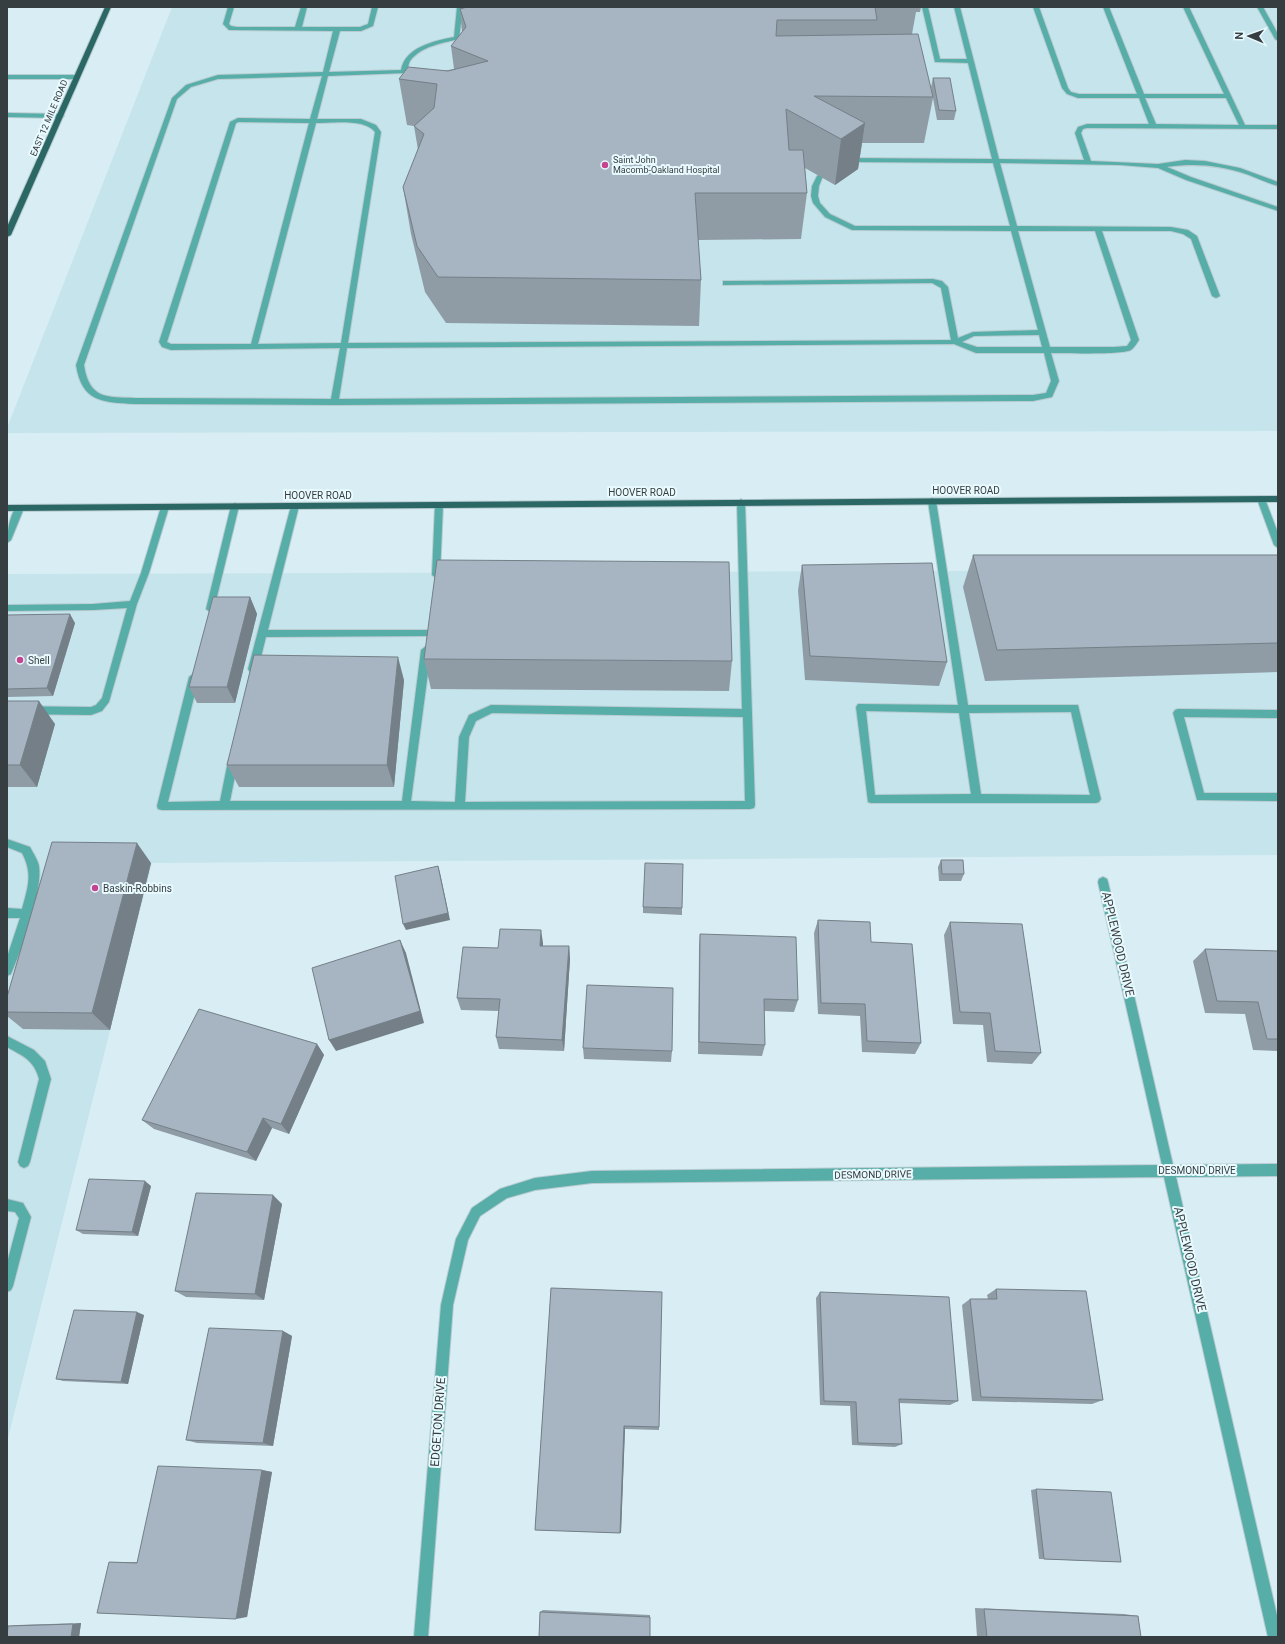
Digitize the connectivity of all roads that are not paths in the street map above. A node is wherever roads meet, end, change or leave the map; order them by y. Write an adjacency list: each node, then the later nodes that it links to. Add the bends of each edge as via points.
1 (108, 7): 18 (main road, EAST 12 MILE ROAD)
2 (231, 7): 12 (street, via 226,24 229,28)
3 (304, 7): 12 (street)
4 (375, 7): 13 (street, via 371,24 367,27)
5 (460, 7): 16 (street, via 460,38 436,43 419,51 406,62 404,75)
6 (925, 7): 15 (street, via 937,60)
7 (957, 7): 15 (street)
8 (1036, 7): 19 (street, via 1069,93 1078,96)
9 (1106, 7): 19 (street)
10 (1186, 7): 20 (street)
11 (1260, 7): 14 (street)
12 (298, 29): 13 (street)
13 (337, 29): 16 (street)
14 (1278, 39)
15 (971, 61): 28 (street)
16 (326, 74): 23 (street); 44 (street, via 218,77 182,88 174,99 80,365 81,378 88,391 104,398 135,401)
17 (7, 76): 18 (street)
18 (76, 77): 22 (main road, EAST 12 MILE ROAD)
19 (1141, 96): 20 (street); 24 (street)
20 (1229, 96): 25 (street)
21 (7, 115): 22 (street)
22 (61, 116): 36 (main road, EAST 12 MILE ROAD)
23 (313, 120): 41 (street); 41 (street, via 245,118 233,122 163,342 165,346 171,347); 42 (street, via 360,121 374,126 378,132)
24 (1153, 126): 25 (street); 29 (street, via 1080,128 1078,133)
25 (1243, 127): 26 (street)
26 (1278, 127)
27 (843, 161): 28 (street, via 876,158)
28 (996, 161): 29 (street); 34 (street)
29 (1088, 162): 30 (street)
30 (1159, 166): 32 (street, via 1180,162 1213,164); 33 (street, via 1187,179)
31 (820, 176): 34 (street, via 814,193 818,206 837,222 854,228)
32 (1278, 184)
33 (1278, 209)
34 (1014, 229): 35 (street); 39 (street)
35 (1098, 229): 38 (street, via 1171,229 1185,232 1194,238); 43 (street, via 1135,340 1129,348 1114,350)
36 (7, 235)
37 (726, 283): 40 (street, via 933,281 944,287)
38 (1216, 296)
39 (1042, 332): 40 (street, via 973,334); 43 (street)
40 (955, 342): 42 (street); 43 (street, via 976,350)
41 (254, 346): 42 (street)
42 (344, 346): 44 (street)
43 (1048, 350): 44 (street, via 1055,381 1049,394 1033,398)
44 (335, 402)
45 (1261, 499): 46 (main road, HOOVER ROAD); 47 (main road, HOOVER ROAD); 56 (street)
46 (1278, 499)
47 (932, 501): 48 (main road, HOOVER ROAD); 64 (street)
48 (741, 502): 49 (main road, HOOVER ROAD); 66 (street)
49 (439, 505): 51 (main road, HOOVER ROAD); 57 (street)
50 (235, 506): 51 (main road, HOOVER ROAD); 52 (main road, HOOVER ROAD); 60 (street)
51 (295, 506): 61 (street)
52 (165, 507): 54 (main road, HOOVER ROAD); 58 (street)
53 (7, 508): 54 (main road, HOOVER ROAD)
54 (20, 508): 55 (street)
55 (7, 540)
56 (1278, 545)
57 (435, 583)
58 (133, 604): 59 (street); 65 (street, via 106,699 98,708 91,711)
59 (7, 608)
60 (208, 620)
61 (262, 633): 63 (street); 72 (street, via 429,630)
62 (196, 666): 71 (street, via 162,806)
63 (251, 675)
64 (962, 709): 70 (street); 70 (street, via 861,707 871,799); 70 (street, via 1075,708 1096,799)
65 (7, 710)
66 (747, 712): 73 (street, via 491,709 472,718 464,737); 73 (street, via 750,805)
67 (1278, 714): 69 (street, via 1178,713 1200,797)
68 (235, 751): 71 (street)
69 (1278, 797)
70 (977, 798)
71 (224, 805): 72 (street)
72 (406, 805): 73 (street)
73 (460, 806)
74 (7, 843): 77 (street, via 26,850 34,866 33,888)
75 (1104, 882): 81 (street, APPLEWOOD DRIVE)
76 (7, 913): 77 (street)
77 (26, 914): 78 (street)
78 (7, 971)
79 (7, 1041): 80 (street, via 30,1054 41,1065 45,1079)
80 (24, 1162)
81 (1170, 1170): 82 (street, DESMOND DRIVE); 84 (street, DESMOND DRIVE, via 592,1177 535,1184 504,1193); 87 (street, APPLEWOOD DRIVE)
82 (1278, 1170)
83 (7, 1205): 85 (street, via 19,1207 24,1217)
84 (476, 1212): 86 (street, EDGETON DRIVE, via 462,1239 447,1305)
85 (7, 1286)
86 (421, 1637)
87 (1275, 1637)

